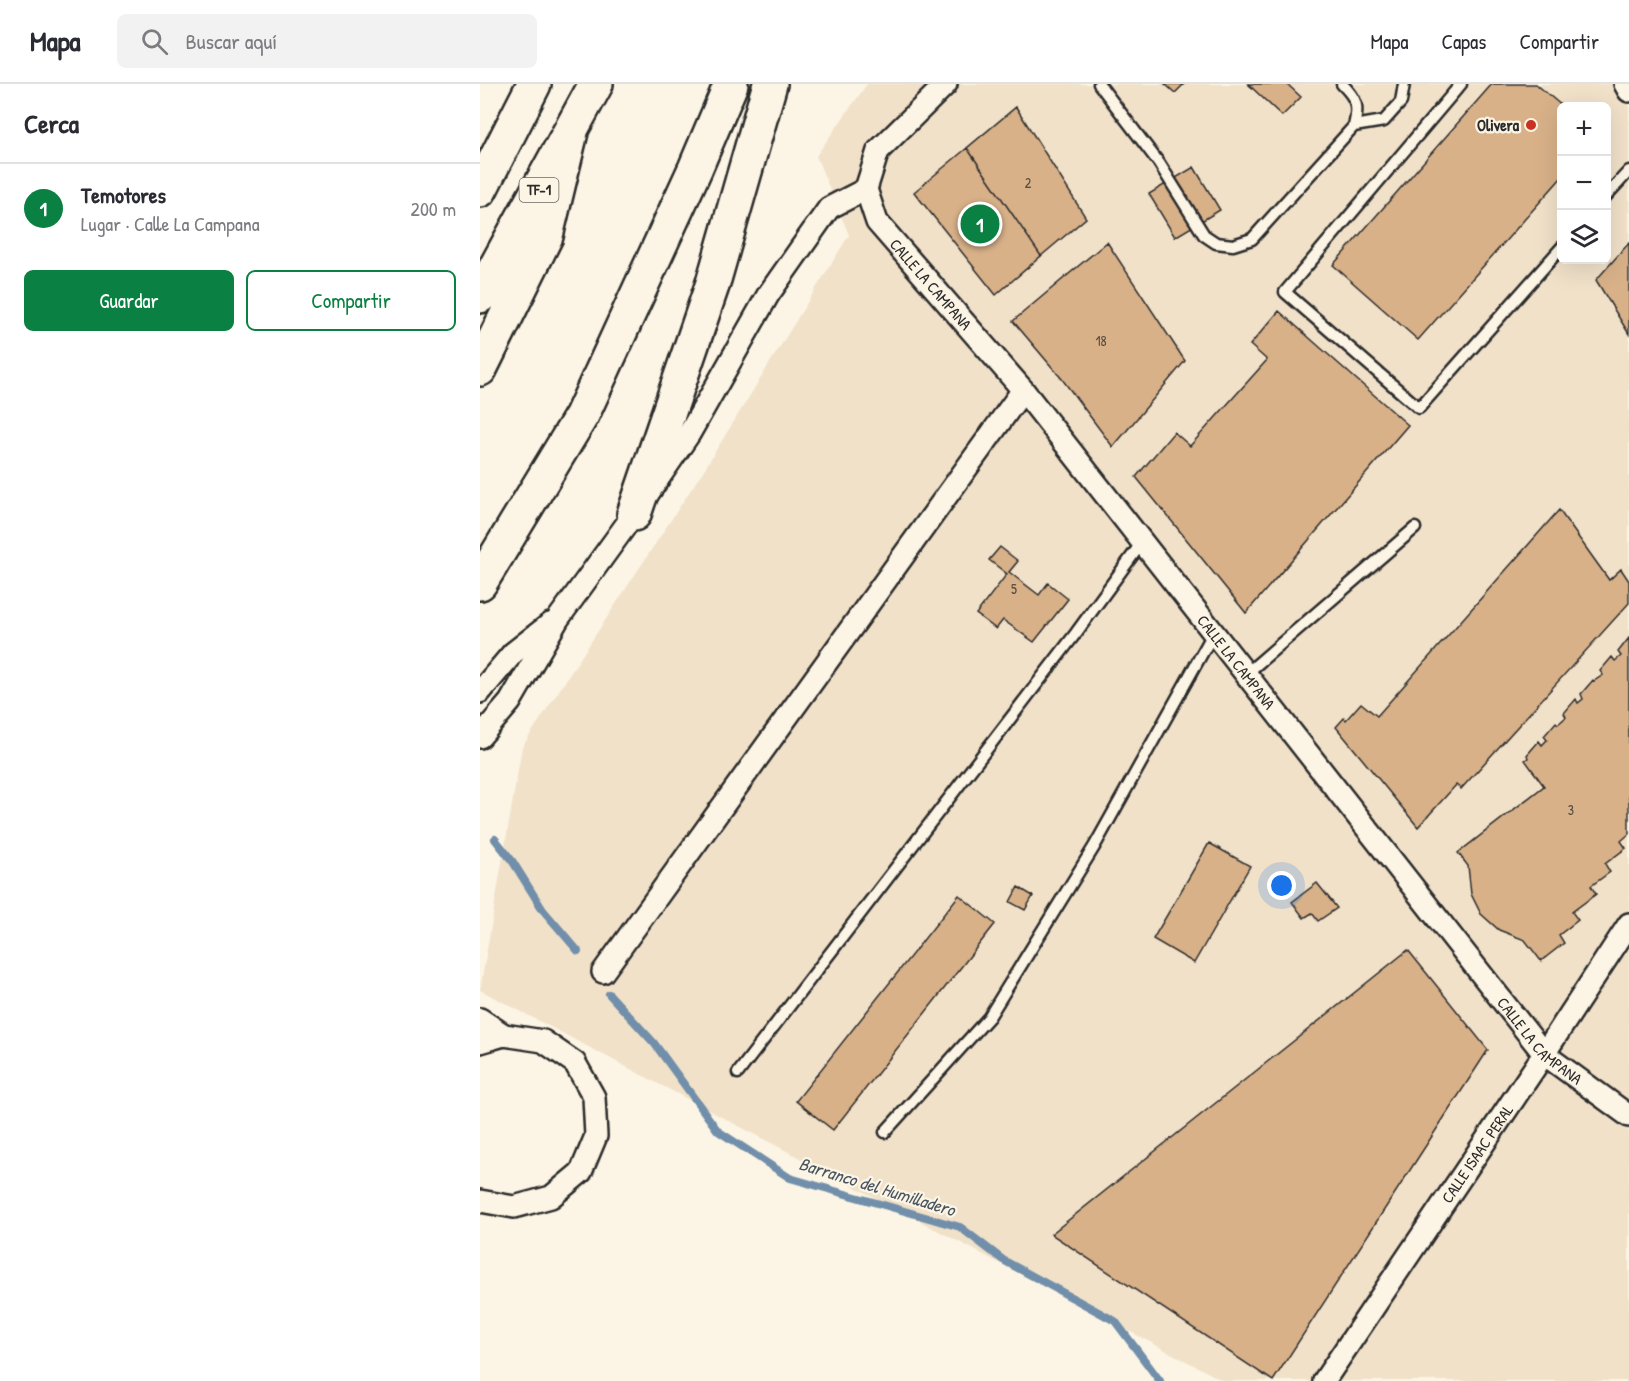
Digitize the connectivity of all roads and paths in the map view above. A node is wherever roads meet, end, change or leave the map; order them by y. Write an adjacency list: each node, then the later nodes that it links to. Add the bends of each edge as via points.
1 (534, 84): 16 (highway)
2 (596, 84): 13 (highway, TF-1)
3 (731, 84): 25 (highway, via 582,414)
4 (770, 84): 22 (highway, via 713,283)
5 (946, 84): 15 (street, via 878,152)
6 (1099, 84): 12 (lane, via 1159,163 1204,235 1216,243 1233,245 1252,239)
7 (1342, 84): 12 (lane, via 1354,96 1358,112)
8 (1404, 84): 12 (lane, via 1401,102 1384,121)
9 (1461, 84): 18 (lane, via 1286,292 1419,408)
10 (1625, 84): 11 (street)
11 (1629, 91)
12 (1354, 126)
13 (571, 132): 19 (highway, TF-1); 20 (highway, via 546,236)
14 (1629, 171): 17 (lane)
15 (866, 189): 21 (street, CALLE LA CAMPANA, via 877,222); 22 (street, via 830,208 768,296 689,434)
16 (480, 190)
17 (1611, 191)
18 (1557, 253)
19 (480, 296)
20 (480, 369)
21 (1023, 390): 24 (street, CALLE LA CAMPANA); 32 (street)
22 (634, 514): 26 (street)
23 (1415, 528): 28 (lane)
24 (1143, 541): 27 (street, CALLE LA CAMPANA); 37 (lane)
25 (480, 583)
26 (558, 619): 29 (street, via 513,653); 30 (street, via 510,702)
27 (1214, 632): 28 (street, CALLE LA CAMPANA); 39 (lane, via 1094,847 989,1017)
28 (1247, 673): 36 (street, CALLE LA CAMPANA)
29 (480, 692)
30 (480, 737)
31 (1629, 924): 36 (street, CALLE ISAAC PERAL)
32 (603, 972)
33 (480, 1019): 34 (street)
34 (504, 1035): 35 (street); 40 (street, via 543,1041 575,1063 594,1097 596,1136 581,1172 551,1197 513,1207)
35 (480, 1042)
36 (1544, 1054): 38 (street, CALLE LA CAMPANA); 41 (street, CALLE ISAAC PERAL)
37 (738, 1073)
38 (1629, 1116)
39 (885, 1132)
40 (480, 1201)
41 (1324, 1381)

